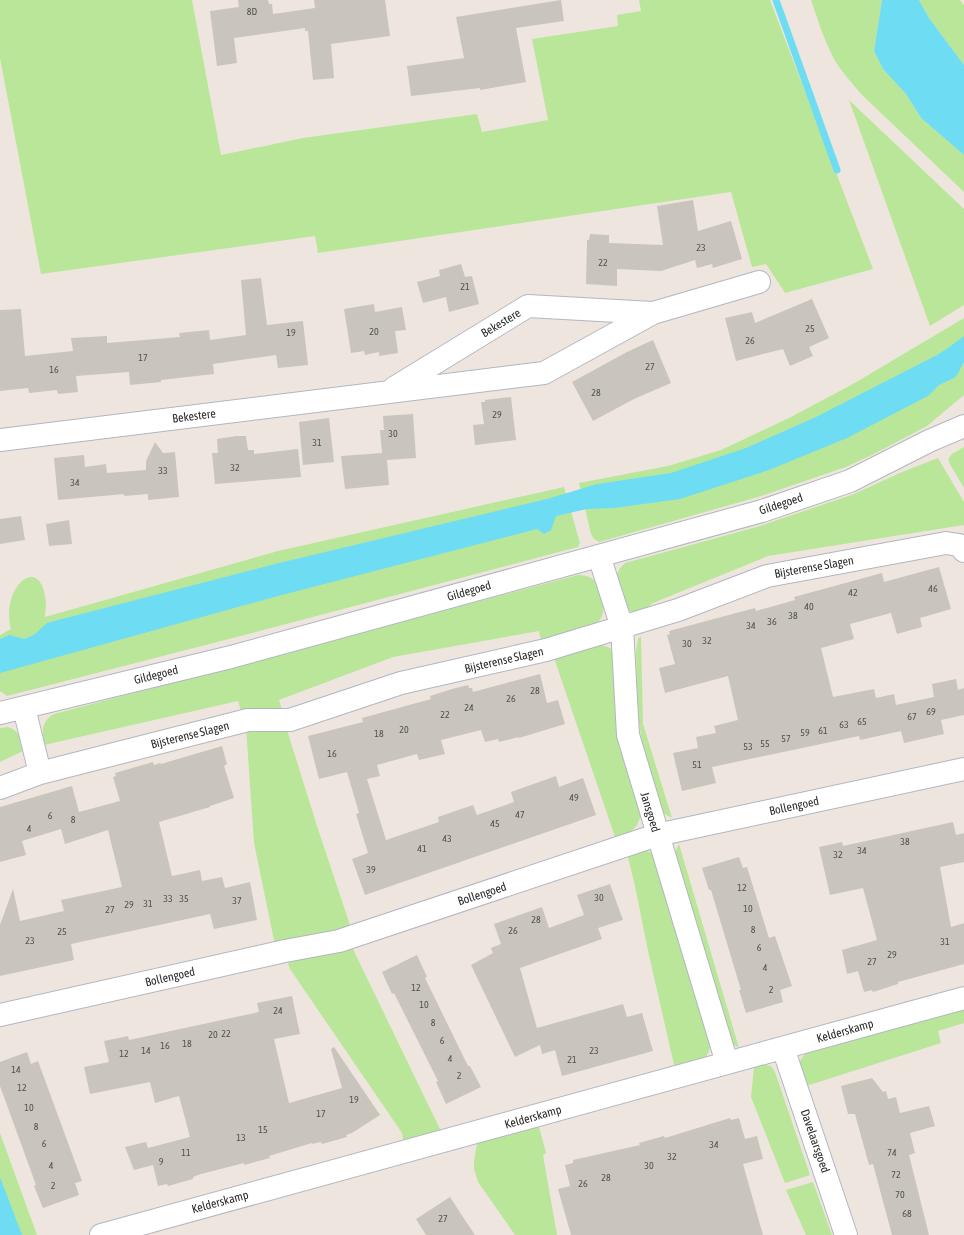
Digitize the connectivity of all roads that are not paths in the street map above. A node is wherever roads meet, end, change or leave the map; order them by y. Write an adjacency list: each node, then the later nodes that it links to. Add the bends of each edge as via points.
1 (758, 282): 2 (street, Bekestere)
2 (653, 313): 3 (street, Bekestere, via 544,373); 3 (street, Bekestere, via 528,306)
3 (388, 392): 6 (street, Bekestere)
4 (964, 408): 7 (street, Gildegoed)
5 (964, 426): 7 (street, Gildegoed)
6 (0, 440)
7 (929, 441): 9 (street, Gildegoed, via 850,481 762,511)
8 (964, 551): 10 (street, Bijsterense Slagen, via 959,545 946,543 767,576 678,610)
9 (599, 556): 10 (street, Jansgoed); 11 (street, Gildegoed, via 231,657)
10 (622, 627): 14 (street, Bijsterense Slagen, via 546,650 401,683 290,720 248,720); 16 (street, Jansgoed, via 628,735)
11 (24, 708): 12 (street, Gildegoed); 14 (street)
12 (0, 713)
13 (964, 769): 16 (street, Bollengoed)
14 (40, 773): 15 (street, Bijsterense Slagen)
15 (0, 788)
16 (657, 835): 18 (street, Bollengoed, via 339,941); 20 (street, Jansgoed)
17 (964, 998): 19 (street, Kelderskamp)
18 (0, 1015)
19 (783, 1048): 20 (street, Kelderskamp); 22 (street, Davelaarsgoed)
20 (727, 1063): 21 (street, Kelderskamp)
21 (101, 1235)
22 (846, 1235)

